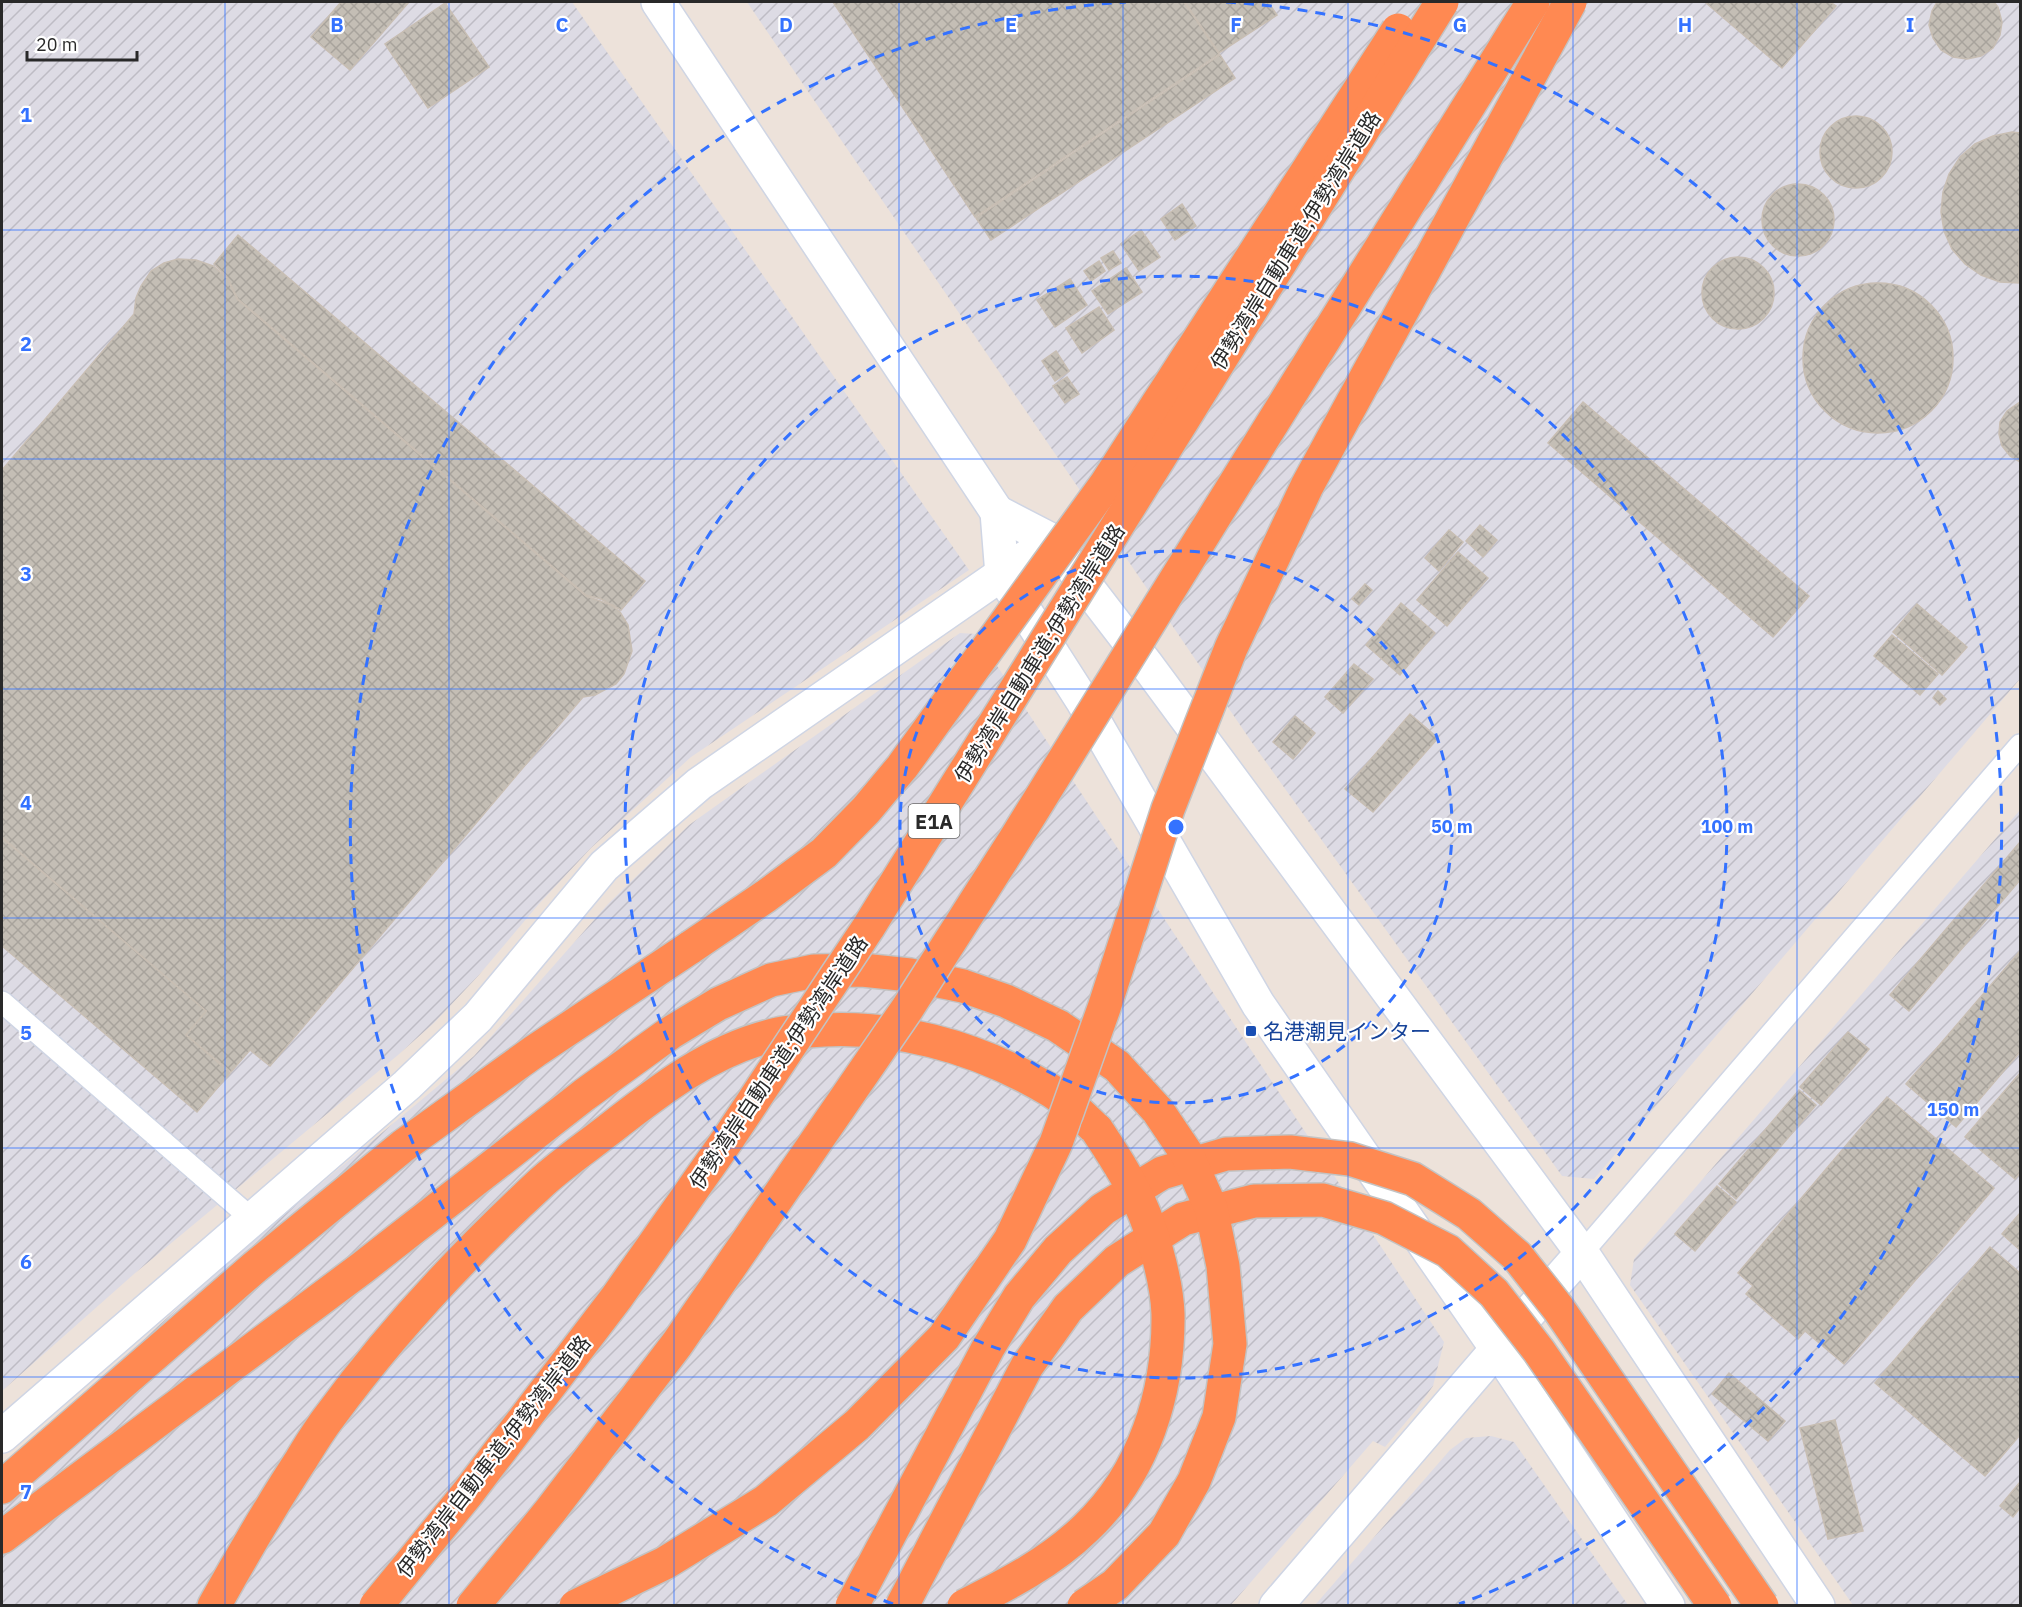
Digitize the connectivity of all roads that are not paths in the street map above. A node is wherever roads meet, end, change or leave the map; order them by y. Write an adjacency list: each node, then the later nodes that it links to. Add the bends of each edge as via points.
1 (658, 2): 6 (street)
2 (1416, 2): 15 (highway, bridge, via 1106,484 955,696 866,810 824,853 766,896 535,1051 403,1146 255,1267)
3 (1442, 2): 18 (highway, 伊勢湾岸自動車道;伊勢湾岸道路 / E1A, bridge, via 855,948 730,1136 617,1297 467,1494)
4 (1533, 2): 19 (highway, bridge, via 907,1009 677,1344)
5 (1570, 2): 20 (highway, bridge, via 1307,486 1231,648 1168,809 1056,1143 1010,1240 944,1336 857,1425 766,1501 665,1563)
6 (997, 512): 7 (street); 8 (street)
7 (1052, 540): 8 (street); 12 (street)
8 (1002, 575): 11 (street, via 690,791 604,866 478,1017); 13 (street, via 1082,700 1258,1004)
9 (2020, 745): 12 (lane)
10 (2, 1002): 11 (lane)
11 (252, 1219): 14 (street)
12 (1582, 1253): 13 (street); 29 (street)
13 (1497, 1349): 25 (street); 26 (street)
14 (2, 1436)
15 (2, 1487)
16 (2, 1537): 24 (highway, bridge, via 670,1033 718,1004 771,980 814,971 862,970 963,986 1006,1000 1058,1026 1117,1066 1158,1111 1187,1154 1211,1208 1223,1266 1230,1344 1219,1418 1194,1481 1164,1534 1115,1585)
17 (214, 1605): 23 (highway, bridge, via 269,1508 328,1417 402,1324 544,1181 697,1066 779,1033 836,1029 916,1036 962,1049 1051,1090 1097,1130 1124,1171 1149,1224 1162,1271 1167,1323 1158,1402 1143,1449 1120,1490 1087,1528 1045,1562)
18 (376, 1605)
19 (473, 1605)
20 (576, 1605)
21 (852, 1605): 28 (highway, bridge, via 988,1348 1019,1297 1058,1250 1103,1209 1162,1173 1226,1154 1290,1152 1350,1159 1413,1179 1469,1214 1517,1256 1558,1308)
22 (902, 1605): 27 (highway, bridge, via 1027,1366 1068,1308 1117,1261 1183,1220 1254,1201 1323,1200 1384,1218 1448,1251 1494,1293 1539,1351)
23 (964, 1605)
24 (1084, 1605)
25 (1276, 1605)
26 (1668, 1605)
27 (1715, 1605)
28 (1762, 1605)
29 (1818, 1605)

